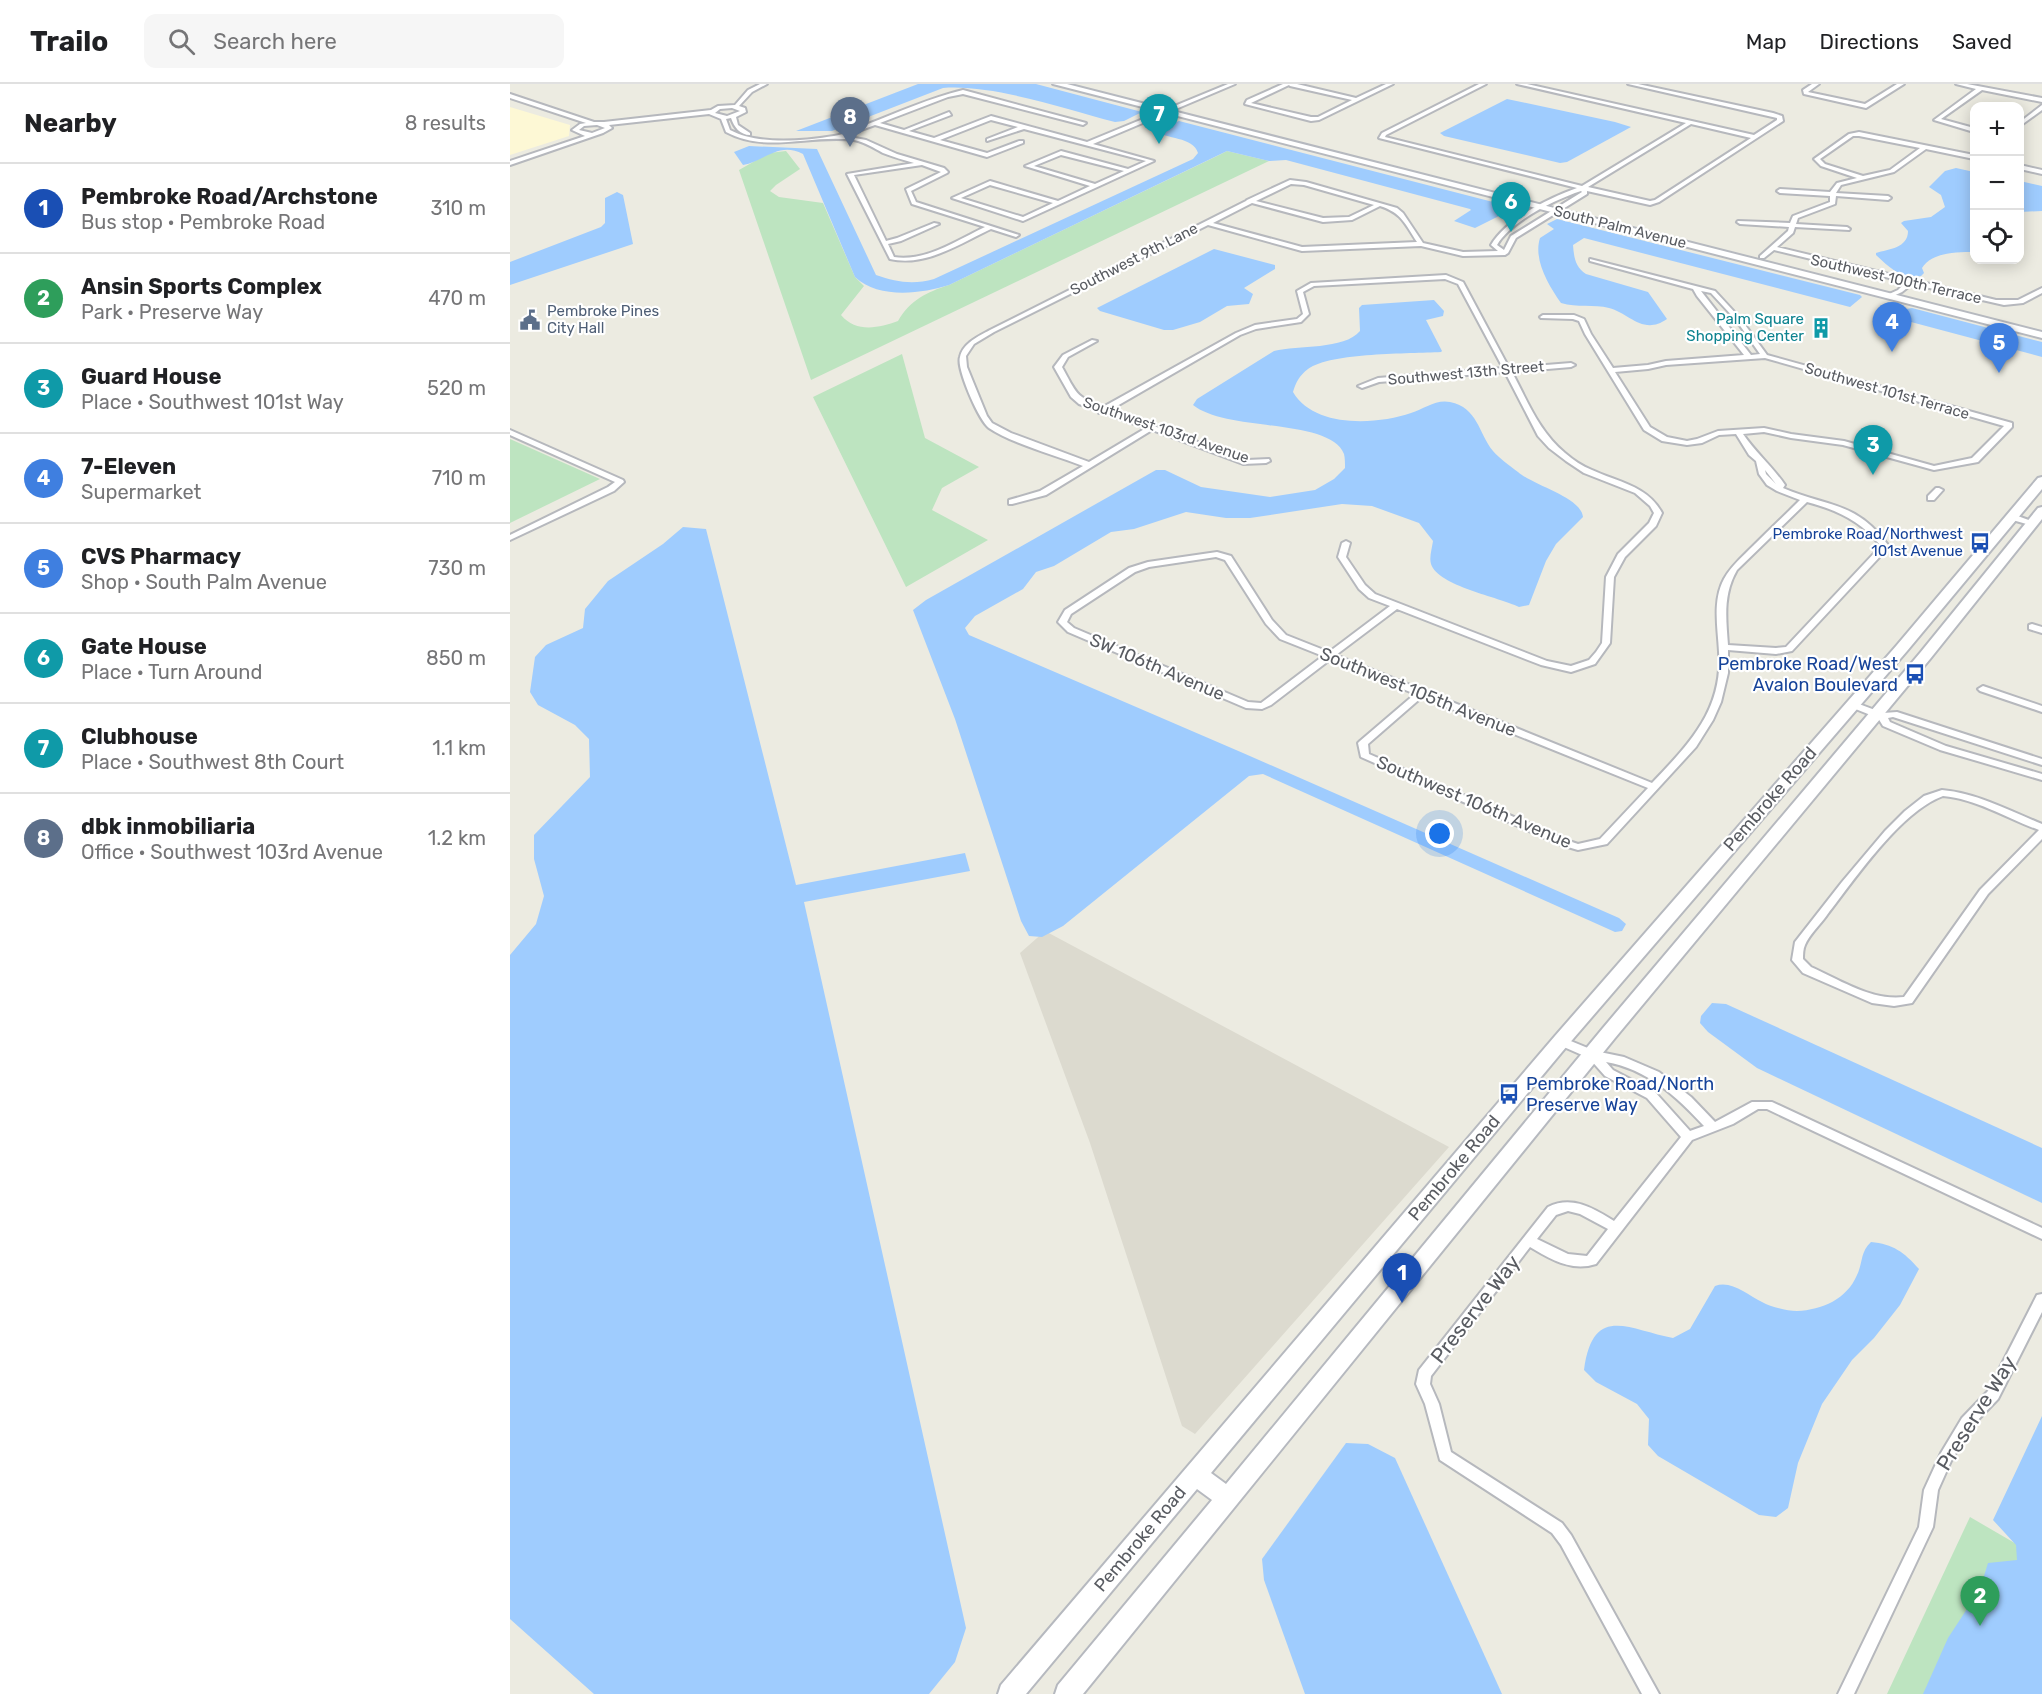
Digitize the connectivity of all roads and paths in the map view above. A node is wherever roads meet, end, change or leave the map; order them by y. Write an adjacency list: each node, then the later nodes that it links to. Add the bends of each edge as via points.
1 (753, 84): 15 (street)
2 (764, 84): 22 (street, via 750,91)
3 (1057, 84): 24 (main road, South Palm Avenue)
4 (1083, 84): 24 (main road, South Palm Avenue)
5 (1232, 84): 24 (street)
6 (1289, 84): 18 (street); 18 (street, via 1248,104 1311,119)
7 (1390, 84): 18 (street)
8 (1483, 84): 66 (street, via 1382,138)
9 (1520, 84): 32 (street)
10 (1631, 84): 46 (street, via 1780,117 1780,121)
11 (1816, 84): 12 (street, via 1806,93 1866,106)
12 (1901, 84)
13 (1959, 84): 14 (street)
14 (1981, 88): 19 (street); 38 (street, via 1937,120)
15 (739, 92)
16 (510, 96): 30 (street)
17 (733, 99): 21 (street)
18 (1358, 100)
19 (2042, 100)
20 (510, 103): 33 (street)
21 (727, 106): 22 (street); 25 (street)
22 (736, 107): 27 (street, via 744,110)
23 (2042, 107): 29 (street)
24 (1172, 110): 37 (street); 39 (street); 73 (main road, South Palm Avenue)
25 (712, 114): 28 (street); 34 (street)
26 (949, 114): 40 (street)
27 (733, 116): 28 (street); 49 (street, via 736,126 749,135)
28 (723, 117): 49 (street, via 728,130 746,139)
29 (2024, 120)
30 (592, 123): 33 (street); 34 (street)
31 (874, 123): 36 (street, via 957,93 969,93 1083,123); 40 (street); 47 (street)
32 (1691, 123): 46 (street); 66 (street)
33 (582, 125): 42 (street, via 576,129)
34 (607, 125): 43 (street, via 604,132)
35 (1023, 127): 44 (street); 45 (street); 50 (street, via 991,118)
36 (1072, 128)
37 (1123, 129): 39 (street); 48 (street)
38 (1970, 129)
39 (1130, 131): 52 (street)
40 (904, 132): 50 (street)
41 (1061, 132): 44 (street)
42 (578, 133): 43 (street); 58 (street)
43 (595, 134): 58 (street)
44 (1054, 135): 53 (street)
45 (1001, 136): 50 (street, via 1021,142 987,155); 51 (street)
46 (1755, 137): 66 (street, via 1657,201 1650,203)
47 (837, 138): 49 (street); 57 (street, via 870,142)
48 (1102, 138): 52 (street); 53 (street)
49 (814, 139)
50 (935, 140)
51 (989, 140)
52 (1109, 140): 54 (street)
53 (1088, 144): 54 (street)
54 (1095, 146): 62 (street, via 1151,161)
55 (1925, 147): 56 (street); 64 (street, via 1892,171); 64 (street, via 1866,134 1851,135 1817,161)
56 (1970, 156)
57 (910, 160): 59 (street); 60 (street)
58 (510, 161)
59 (923, 164): 60 (street); 78 (street, via 945,172 908,190 914,203)
60 (900, 168): 83 (street, via 850,174)
61 (2024, 168): 63 (street)
62 (1129, 171): 65 (street); 65 (street, via 1061,153 1028,166)
63 (2042, 172)
64 (1863, 178): 68 (street, via 1839,184)
65 (1096, 186): 71 (street)
66 (1582, 188): 73 (street); 73 (street, via 1585,193)
67 (1780, 191): 68 (street)
68 (1834, 194): 69 (street); 77 (street, via 1833,203 1798,215)
69 (1888, 198)
70 (1249, 201): 72 (street, via 1313,219 1335,220 1350,219); 72 (street, Southwest 9th Lane, via 1284,183 1298,182); 76 (street, Southwest 9th Lane)
71 (1058, 203): 71 (street, via 990,183 955,198 1023,219)
72 (1380, 204): 84 (street, via 1401,214)
73 (1553, 207): 80 (street); 82 (street); 87 (main road, South Palm Avenue); 94 (main road, South Palm Avenue)
74 (1740, 222): 77 (street)
75 (936, 224): 83 (street)
76 (1206, 224): 84 (street, via 1302,249); 110 (street, Southwest 9th Lane, via 992,331 972,343 963,356 963,367 990,425)
77 (1792, 225): 79 (street); 85 (street, via 1791,232)
78 (990, 227): 81 (street); 83 (street, via 919,259 891,257)
79 (1847, 229)
80 (1499, 234): 82 (street); 86 (street, via 1494,245)
81 (1016, 235)
82 (1514, 237): 86 (street)
83 (884, 243)
84 (1421, 244): 86 (street, via 1463,254)
85 (1772, 249): 87 (street); 89 (street, Southwest 100th Terrace)
86 (1505, 254)
87 (1762, 257): 94 (main road, South Palm Avenue)
88 (1592, 260): 91 (street)
89 (1900, 280): 90 (street, Southwest 100th Terrace); 94 (street)
90 (1910, 282): 92 (street, Southwest 100th Terrace, via 1996,302 2020,303); 93 (street)
91 (1696, 287): 99 (street, via 1713,292); 100 (street)
92 (2042, 290)
93 (1900, 291): 94 (main road, South Palm Avenue); 95 (main road, South Palm Avenue)
94 (1889, 292): 97 (main road, South Palm Avenue)
95 (2042, 326)
96 (1586, 327): 96 (street, via 1590,320 1579,314 1543,317 1578,318); 103 (street)
97 (2042, 335)
98 (1094, 341): 105 (street, Southwest 103rd Avenue, via 1065,356 1058,367 1074,396)
99 (1765, 356): 100 (street, Southwest 101st Terrace); 108 (street, Southwest 101st Terrace, via 2009,426 1975,459 1934,468 1844,443 1764,430)
100 (1749, 357): 103 (street)
101 (1571, 365): 102 (street, Southwest 13th Street)
102 (1506, 370): 104 (street, Southwest 13th Street, via 1378,380); 105 (street, via 1461,283 1446,277 1313,284 1300,291 1306,314 1299,321 1255,327 1238,334); 122 (street, via 1542,436 1553,448 1588,471 1644,495 1656,505 1657,518 1621,556 1610,577 1606,644 1592,662 1571,669 1544,663)
103 (1611, 370): 108 (street, via 1656,436 1693,442 1715,434)
104 (1362, 386)
105 (1102, 411): 106 (street, Southwest 103rd Avenue)
106 (1151, 428): 109 (street, Southwest 103rd Avenue, via 1246,462); 110 (street)
107 (510, 432): 119 (street, via 620,482)
108 (1738, 432): 114 (street, via 1759,462 1764,478 1779,489)
109 (1266, 461)
110 (1089, 465): 115 (street, via 1043,493)
111 (2042, 481): 117 (main road, Pembroke Road)
112 (1939, 490): 113 (street)
113 (1931, 498)
114 (1806, 499): 125 (street, via 1726,580 1720,596); 125 (street, via 1847,513 1878,538 1884,545 1881,552 1789,649)
115 (1012, 502)
116 (2042, 511): 118 (main road, Pembroke Road)
117 (2012, 517): 118 (street); 129 (main road, Pembroke Road)
118 (2033, 523): 131 (main road, Pembroke Road)
119 (510, 538)
120 (1346, 543): 122 (street, via 1342,557 1362,587)
121 (1217, 554): 126 (street, Southwest 105th Avenue, via 1228,558 1274,630); 126 (street, SW 106th Avenue, via 1132,570 1068,612 1062,622 1071,630 1246,705 1268,703)
122 (1395, 606): 126 (street)
123 (2032, 627): 124 (street)
124 (2042, 630)
125 (1723, 647): 134 (street, via 1721,689 1710,718 1694,746)
126 (1331, 656): 128 (street, Southwest 105th Avenue)
127 (1983, 689): 130 (street)
128 (1421, 693): 134 (street, Southwest 105th Avenue); 134 (street, Southwest 106th Avenue, via 1363,743 1364,755 1565,843 1578,847 1603,842)
129 (1851, 704): 131 (street); 136 (main road, Pembroke Road)
130 (2042, 709)
131 (1878, 714): 132 (street, via 1894,714); 133 (street, via 1886,724 1943,748); 137 (main road, Pembroke Road)
132 (2042, 762)
133 (2042, 777)
134 (1654, 787)
135 (2042, 831): 135 (street, via 1984,892 1908,1000 1876,1000 1807,970 1797,960 1799,945 1877,846 1926,797 1941,793 1957,795)
136 (1561, 1041): 137 (street); 146 (main road, Pembroke Road)
137 (1593, 1055): 138 (street, via 1637,1066); 139 (street, via 1609,1073 1651,1095); 147 (main road, Pembroke Road)
138 (1680, 1094): 139 (street); 140 (street)
139 (1660, 1104): 141 (street)
140 (1712, 1126): 141 (street, Preserve Way); 143 (street, Preserve Way, via 1756,1105 1768,1105)
141 (1688, 1137): 142 (street, Preserve Way)
142 (1616, 1228): 144 (street, via 1580,1208 1562,1206 1552,1211); 144 (street, Preserve Way, via 1591,1260 1579,1264)
143 (2042, 1234)
144 (1528, 1240): 150 (street, Preserve Way, via 1424,1374 1423,1384 1445,1456 1557,1528)
145 (2042, 1299): 151 (street, Preserve Way, via 1993,1395 1967,1422 1946,1457 1931,1490 1926,1527)
146 (1195, 1475): 147 (main road); 148 (main road, Pembroke Road)
147 (1228, 1498): 149 (main road, Pembroke Road)
148 (1010, 1694)
149 (1067, 1694)
150 (1652, 1694)
151 (1846, 1694)

